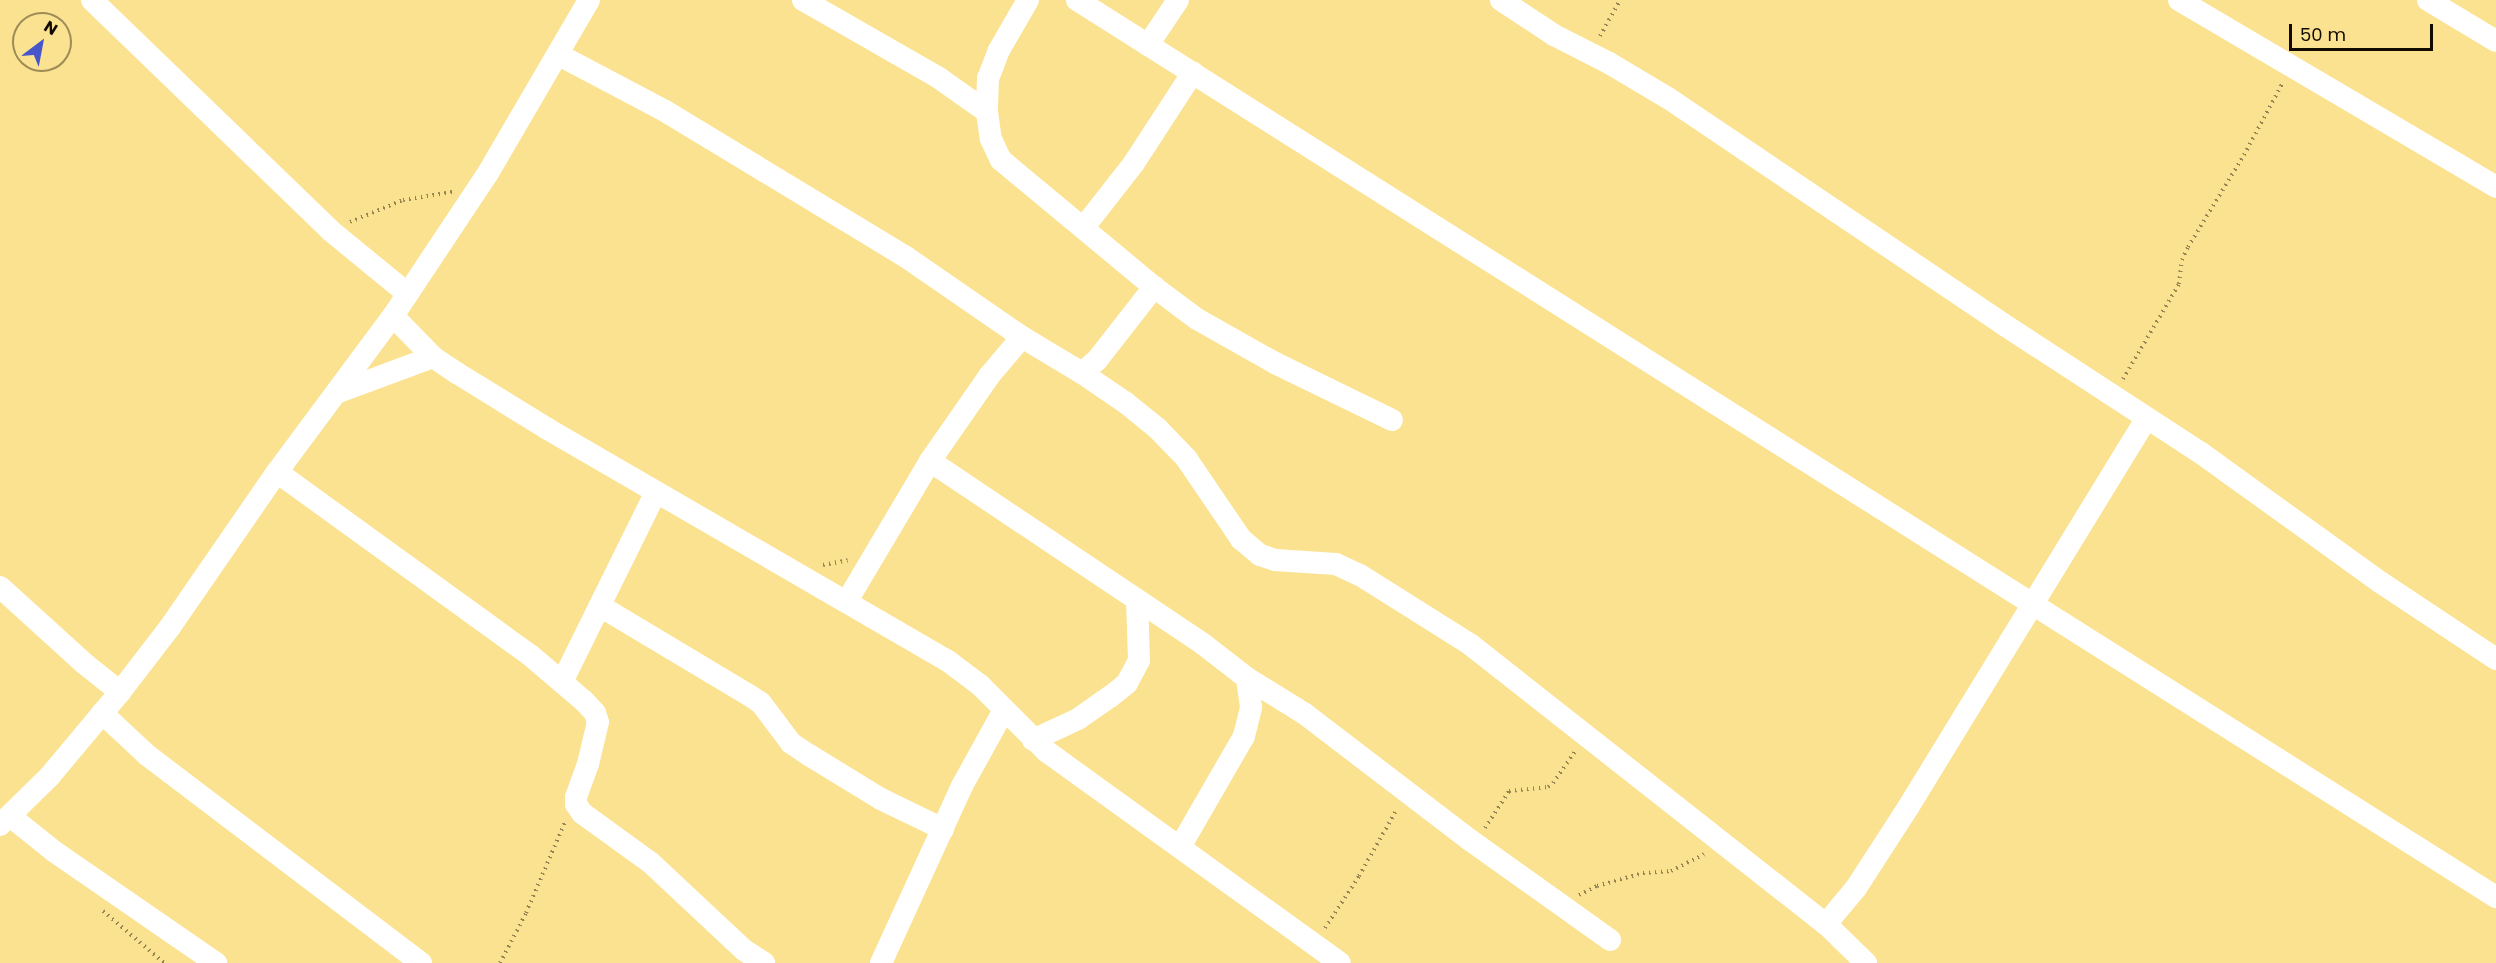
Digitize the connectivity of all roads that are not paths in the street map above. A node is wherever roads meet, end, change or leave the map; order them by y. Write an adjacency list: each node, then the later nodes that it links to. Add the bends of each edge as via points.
1 (92, 0): 18 (street, via 331,231)
2 (589, 0): 12 (street)
3 (803, 0): 14 (street, via 939,78)
4 (1029, 0): 14 (street, via 999,50 988,78)
5 (1077, 0): 11 (street)
6 (1178, 0): 11 (street)
7 (1500, 0): 24 (street, via 1554,35 1668,98)
8 (2180, 0): 15 (street)
9 (2428, 0): 10 (street)
10 (2496, 41)
11 (1148, 45): 13 (street)
12 (559, 55): 18 (street); 20 (street, via 665,111 906,257)
13 (1193, 72): 16 (street, via 1134,163); 32 (street)
14 (987, 112): 16 (street, via 991,139 1001,160)
15 (2496, 187)
16 (1084, 227): 17 (street)
17 (1154, 287): 22 (street, via 1097,360); 25 (street, via 1197,319 1243,345)
18 (408, 294): 19 (street)
19 (393, 316): 21 (street); 23 (street)
20 (1022, 337): 22 (street); 26 (street, via 989,376)
21 (433, 357): 23 (street); 28 (street, via 546,429)
22 (1082, 373): 45 (street, via 1157,428 1186,458 1241,539 1260,555 1275,560 1336,564 1471,645)
23 (336, 393): 27 (street)
24 (2147, 418): 32 (street); 34 (street)
25 (1392, 420)
26 (930, 461): 30 (street); 31 (street)
27 (277, 472): 36 (street); 37 (street)
28 (656, 492): 30 (street); 33 (street)
29 (0, 587): 37 (street)
30 (847, 601): 38 (street, via 948,661 980,685)
31 (1137, 601): 35 (street); 40 (street, via 1139,660 1127,683 1078,718)
32 (2032, 604): 44 (street); 45 (street, via 1868,870)
33 (600, 606): 36 (street); 42 (street, via 749,695 760,703 791,743 808,755 881,799)
34 (2496, 659)
35 (1247, 678): 43 (street, via 1251,707 1244,736); 46 (street, via 1305,714 1470,840)
36 (562, 682): 49 (street, via 595,712 598,722 576,804 582,813 651,863 744,950)
37 (120, 692): 39 (street)
38 (1004, 710): 40 (street); 42 (street)
39 (102, 713): 41 (street, via 49,777); 48 (street, via 154,761)
40 (1033, 740): 43 (street, via 1076,775)
41 (5, 821): 47 (street)
42 (944, 829): 50 (street)
43 (1180, 846): 51 (street)
44 (2496, 897)
45 (1826, 924): 52 (street)
46 (1610, 940)
47 (216, 963)
48 (421, 963)
49 (764, 963)
50 (881, 963)
51 (1340, 963)
52 (1866, 963)

